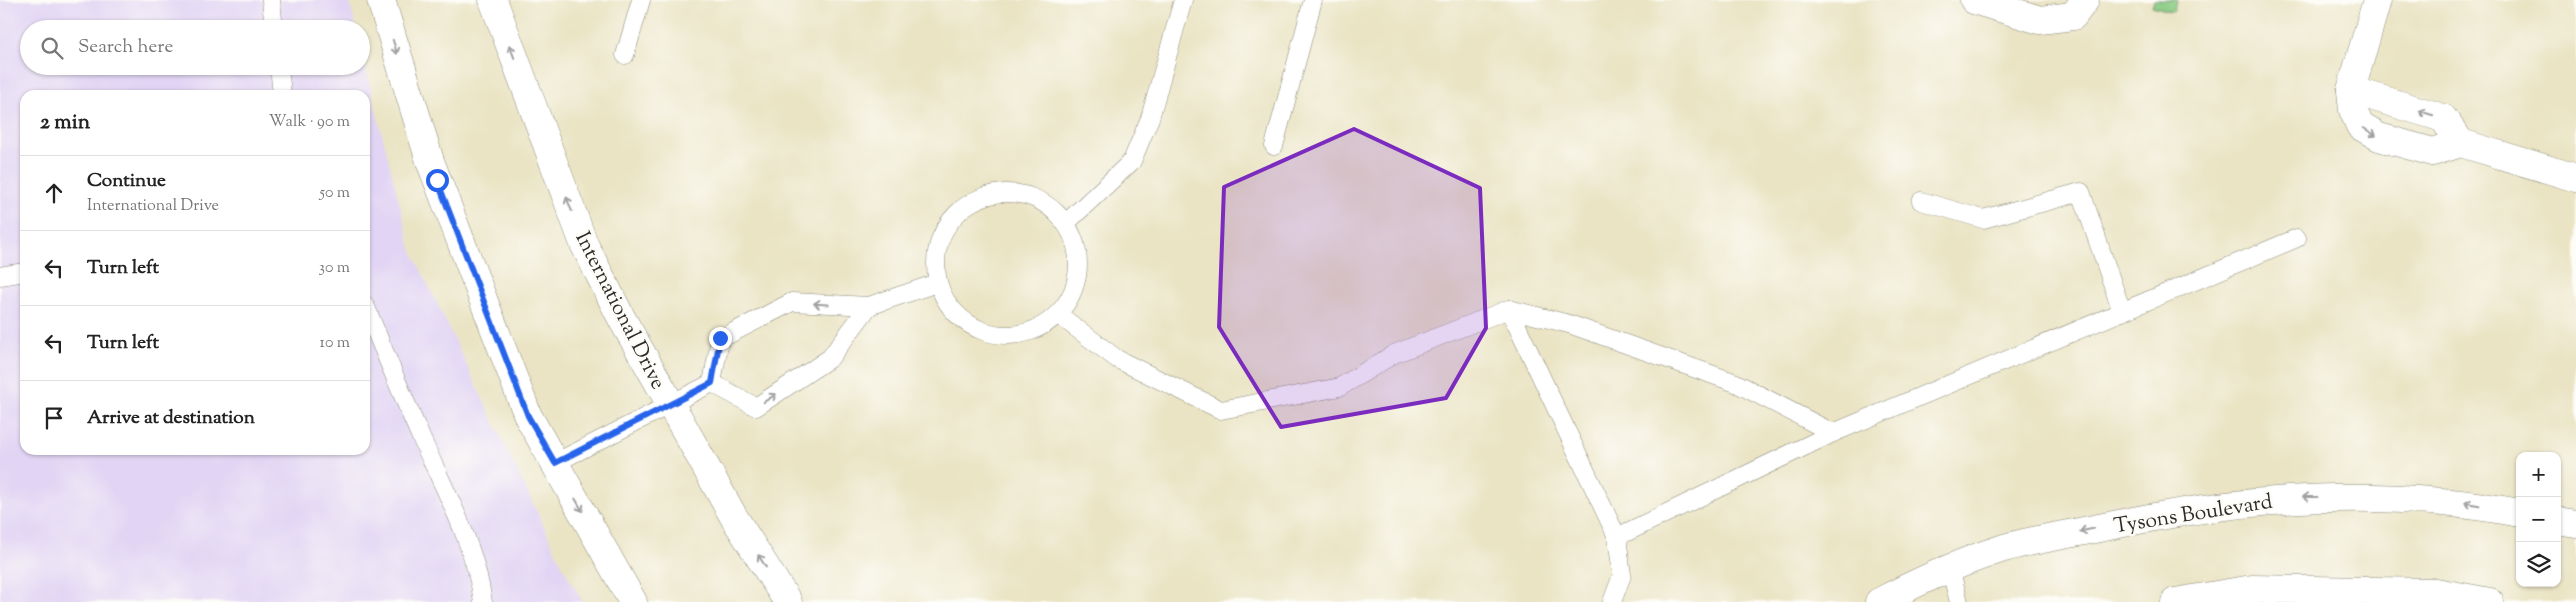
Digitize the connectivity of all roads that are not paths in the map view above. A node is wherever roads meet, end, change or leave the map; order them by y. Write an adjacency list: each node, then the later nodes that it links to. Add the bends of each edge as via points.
1 (271, 0): 10 (lane)
2 (381, 0): 32 (street, one-way to 32, via 437,180 528,416)
3 (493, 0): 30 (street, International Drive, one-way to 3, via 584,244)
4 (641, 0): 11 (lane)
5 (1183, 0): 19 (lane, via 1150,118 1132,161)
6 (1313, 0): 16 (lane)
7 (1974, 0): 8 (street, via 2040,20 2073,16)
8 (2085, 0)
9 (2377, 0): 14 (street)
10 (273, 20)
11 (625, 55)
12 (279, 75): 13 (lane)
13 (281, 90)
14 (2351, 90): 15 (street, one-way to 14, via 2443,118); 15 (street, one-way to 15, via 2353,110 2360,126 2379,137 2433,152)
15 (2461, 143): 17 (street)
16 (1274, 146)
17 (2576, 178)
18 (1921, 201): 26 (lane, via 1983,219 2080,192)
19 (1066, 223): 23 (lane, via 1048,205 1026,195 1000,192 976,199 956,213 942,233 937,250); 27 (lane, via 1077,245 1079,270 1073,295)
20 (2297, 238): 26 (lane)
21 (20, 273): 22 (lane)
22 (0, 276)
23 (938, 283): 24 (lane); 27 (lane, via 948,305 966,323 988,334 1014,336 1038,329)
24 (869, 306): 29 (lane, one-way to 29, via 792,302 720,338); 29 (lane, one-way to 24, via 756,407 830,358)
25 (1509, 309): 27 (lane, via 1394,354 1340,387 1221,410 1117,359); 31 (lane, via 1569,324 1736,383); 36 (lane)
26 (2122, 312): 31 (lane)
27 (1058, 315)
28 (370, 317): 39 (lane, via 464,531)
29 (712, 383): 30 (lane)
30 (670, 404): 32 (lane); 41 (street, International Drive, one-way to 30, via 735,519)
31 (1833, 433): 36 (lane)
32 (555, 463): 38 (street, one-way to 38)
33 (2516, 512): 37 (street, Tysons Boulevard, one-way to 37, via 2467,503 2371,497 2293,498 2169,513 2005,548)
34 (2561, 522): 35 (street)
35 (2576, 524)
36 (1617, 537): 42 (lane, via 1622,575)
37 (1950, 568): 43 (street, Tysons Boulevard); 44 (lane)
38 (627, 591): 40 (street)
39 (483, 602)
40 (645, 602)
41 (788, 602)
42 (1612, 602)
43 (1879, 602)
44 (1959, 602)
45 (2175, 602): 46 (street, via 2252,589 2436,592)
46 (2490, 602)

